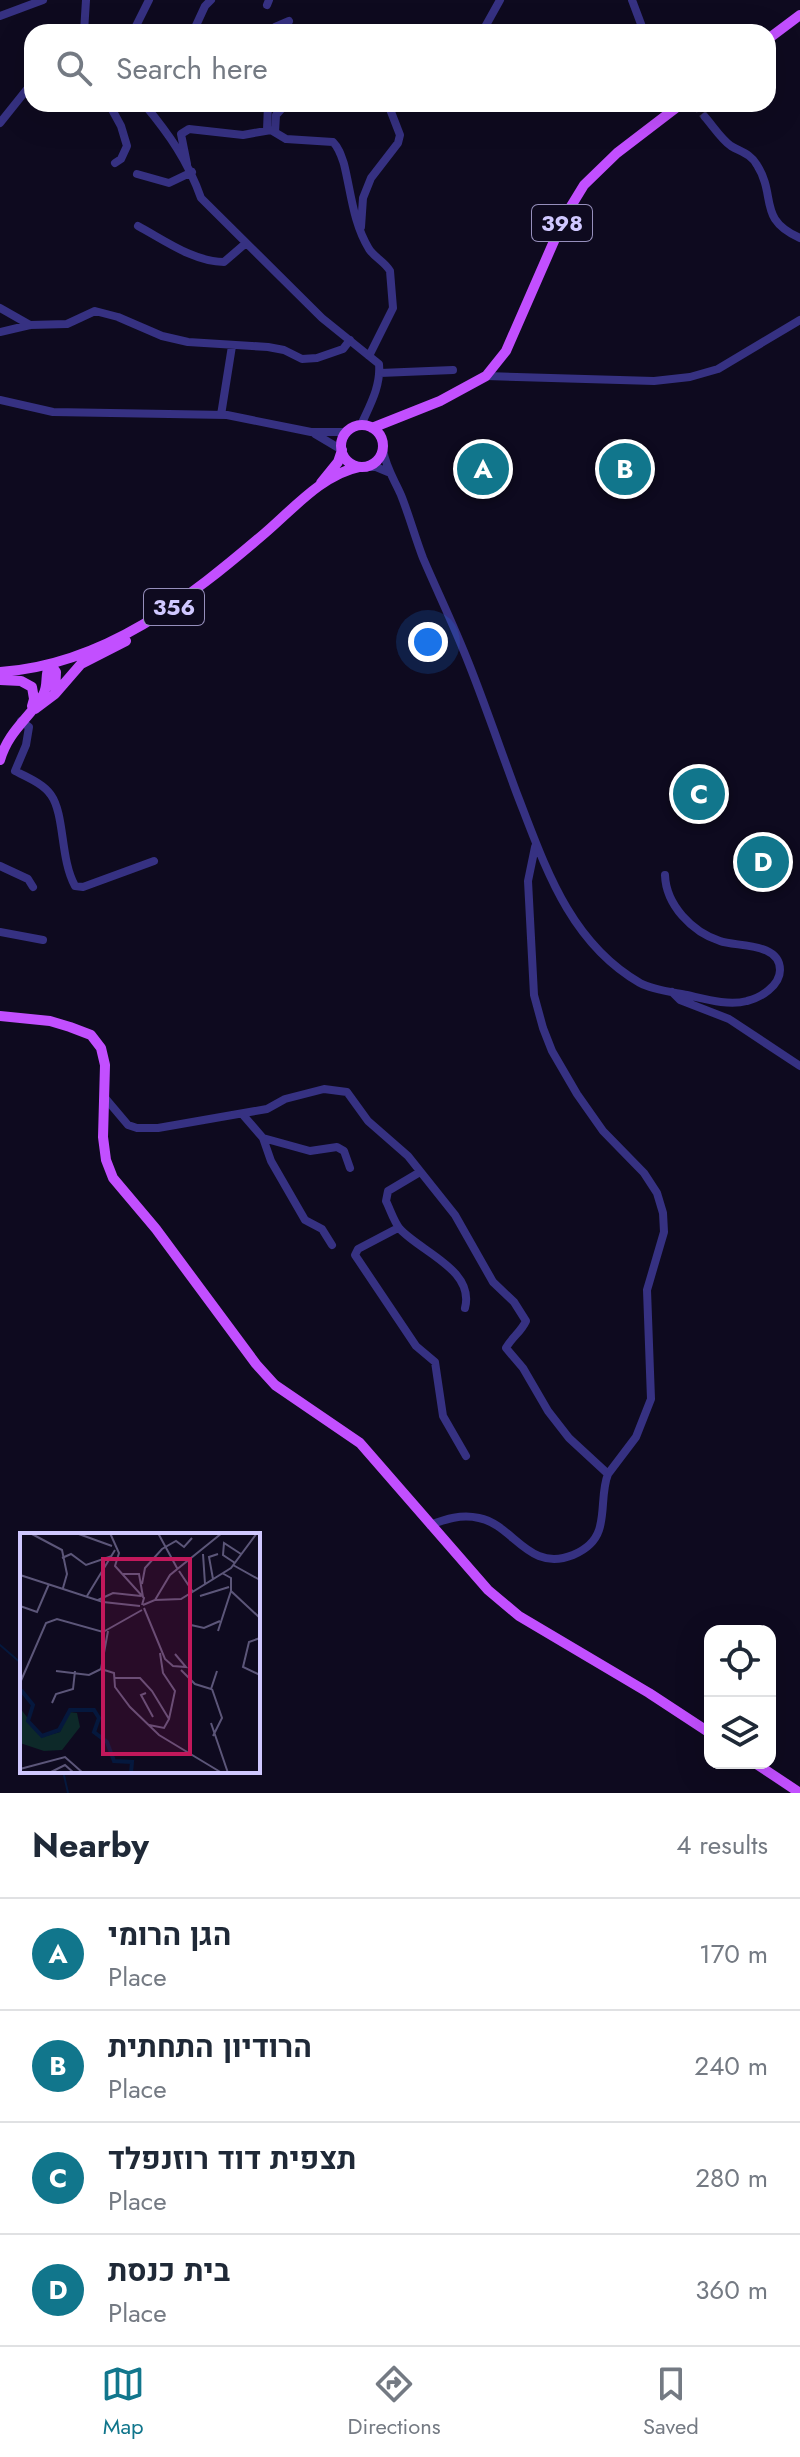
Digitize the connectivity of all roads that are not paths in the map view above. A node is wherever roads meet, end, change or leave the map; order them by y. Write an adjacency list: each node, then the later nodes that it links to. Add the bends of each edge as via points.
1 (43, 0): 8 (street)
2 (86, 0): 10 (street)
3 (149, 0): 11 (street)
4 (211, 0): 12 (street)
5 (500, 0): 14 (street)
6 (632, 0): 15 (street)
7 (800, 15): 16 (main road)
8 (0, 16)
9 (289, 21): 13 (street)
10 (84, 24)
11 (137, 24)
12 (197, 24)
13 (282, 24)
14 (487, 24)
15 (641, 24)
16 (776, 33)
17 (24, 93): 27 (street)
18 (113, 112): 29 (street, via 127,146)
19 (151, 112): 26 (street)
20 (155, 112): 26 (street)
21 (269, 112): 28 (street)
22 (279, 112): 28 (street)
23 (391, 112): 33 (street, via 398,143 371,178 363,198)
24 (671, 112): 45 (main road, 398, via 584,185 565,216 506,351)
25 (705, 117): 34 (street, via 729,144 756,162 775,221)
26 (157, 119): 30 (street)
27 (0, 123)
28 (271, 131): 30 (street, via 243,135 184,130); 33 (street, via 286,139 336,145)
29 (115, 163)
30 (189, 168): 31 (street, via 169,183); 35 (street, via 201,198)
31 (137, 174)
32 (138, 226): 35 (street, via 214,262 224,262)
33 (361, 232): 42 (street, via 370,251 388,266 393,301)
34 (800, 238)
35 (246, 243): 40 (street)
36 (0, 308): 38 (street)
37 (800, 320): 45 (street, via 718,369 690,377 654,381)
38 (30, 325): 39 (street); 41 (street, via 67,324 95,311 162,336)
39 (0, 332)
40 (350, 340): 41 (street, via 343,349 302,359 268,347); 42 (street)
41 (232, 346): 47 (street)
42 (369, 356): 44 (street, via 379,364)
43 (453, 370): 44 (street)
44 (380, 373): 49 (street)
45 (486, 376): 48 (main road, 398)
46 (0, 400): 47 (street, via 53,412)
47 (221, 415): 50 (street)
48 (394, 421): 49 (main road, 398); 52 (main road)
49 (367, 426): 51 (main road); 52 (main road)
50 (311, 432): 51 (street); 53 (street)
51 (346, 432): 53 (main road)
52 (382, 444): 54 (main road, via 378,461); 55 (street)
53 (342, 450): 54 (main road, via 347,461); 56 (main road, 356)
54 (362, 467): 55 (street); 56 (main road, 356)
55 (388, 472): 65 (street, via 468,663)
56 (318, 488): 57 (main road, 356, via 207,582)
57 (153, 619): 58 (main road, 356); 61 (main road, via 144,632 81,664)
58 (50, 664): 59 (main road, 356); 61 (main road, via 56,672); 62 (main road, via 44,694)
59 (0, 672)
60 (0, 680): 62 (main road, via 32,687)
61 (55, 694): 62 (main road)
62 (30, 711): 63 (main road)
63 (21, 721): 64 (main road); 66 (street, via 29,727 15,771 50,793 56,804 67,871 75,886)
64 (0, 760)
65 (535, 846): 72 (street, via 587,939 643,985); 84 (street, via 528,895 534,995 543,1028 577,1094 603,1131 644,1173 663,1213 664,1232 647,1290 651,1399 636,1437)
66 (154, 861)
67 (0, 866): 69 (street, via 28,879)
68 (665, 875): 72 (street, via 670,900 700,932 760,949 780,968 768,991 745,1002)
69 (33, 887)
70 (0, 932): 71 (street)
71 (43, 940)
72 (671, 992): 74 (street, via 729,1019)
73 (0, 1016): 75 (main road, via 50,1021 91,1035 105,1065)
74 (800, 1066)
75 (106, 1099): 76 (street, via 137,1128); 85 (main road, via 106,1160 128,1199 275,1385 360,1443)
76 (243, 1115): 77 (street); 79 (street, via 324,1089 347,1092 368,1121)
77 (263, 1138): 78 (street, via 310,1151 337,1147); 81 (street, via 305,1220 322,1229)
78 (350, 1168)
79 (420, 1172): 80 (street, via 388,1191 386,1201); 84 (street, via 455,1215 493,1282 526,1321 506,1348 569,1438)
80 (398, 1228): 82 (street, via 461,1280); 83 (street, via 355,1255 416,1346 435,1362 443,1416)
81 (332, 1245)
82 (465, 1308)
83 (466, 1456)
84 (608, 1474): 85 (street, via 599,1530 590,1545 568,1557 537,1556 480,1518 451,1517)
85 (430, 1525): 86 (main road, via 519,1616)
86 (704, 1729)
87 (764, 1769): 88 (main road)
88 (800, 1793)

